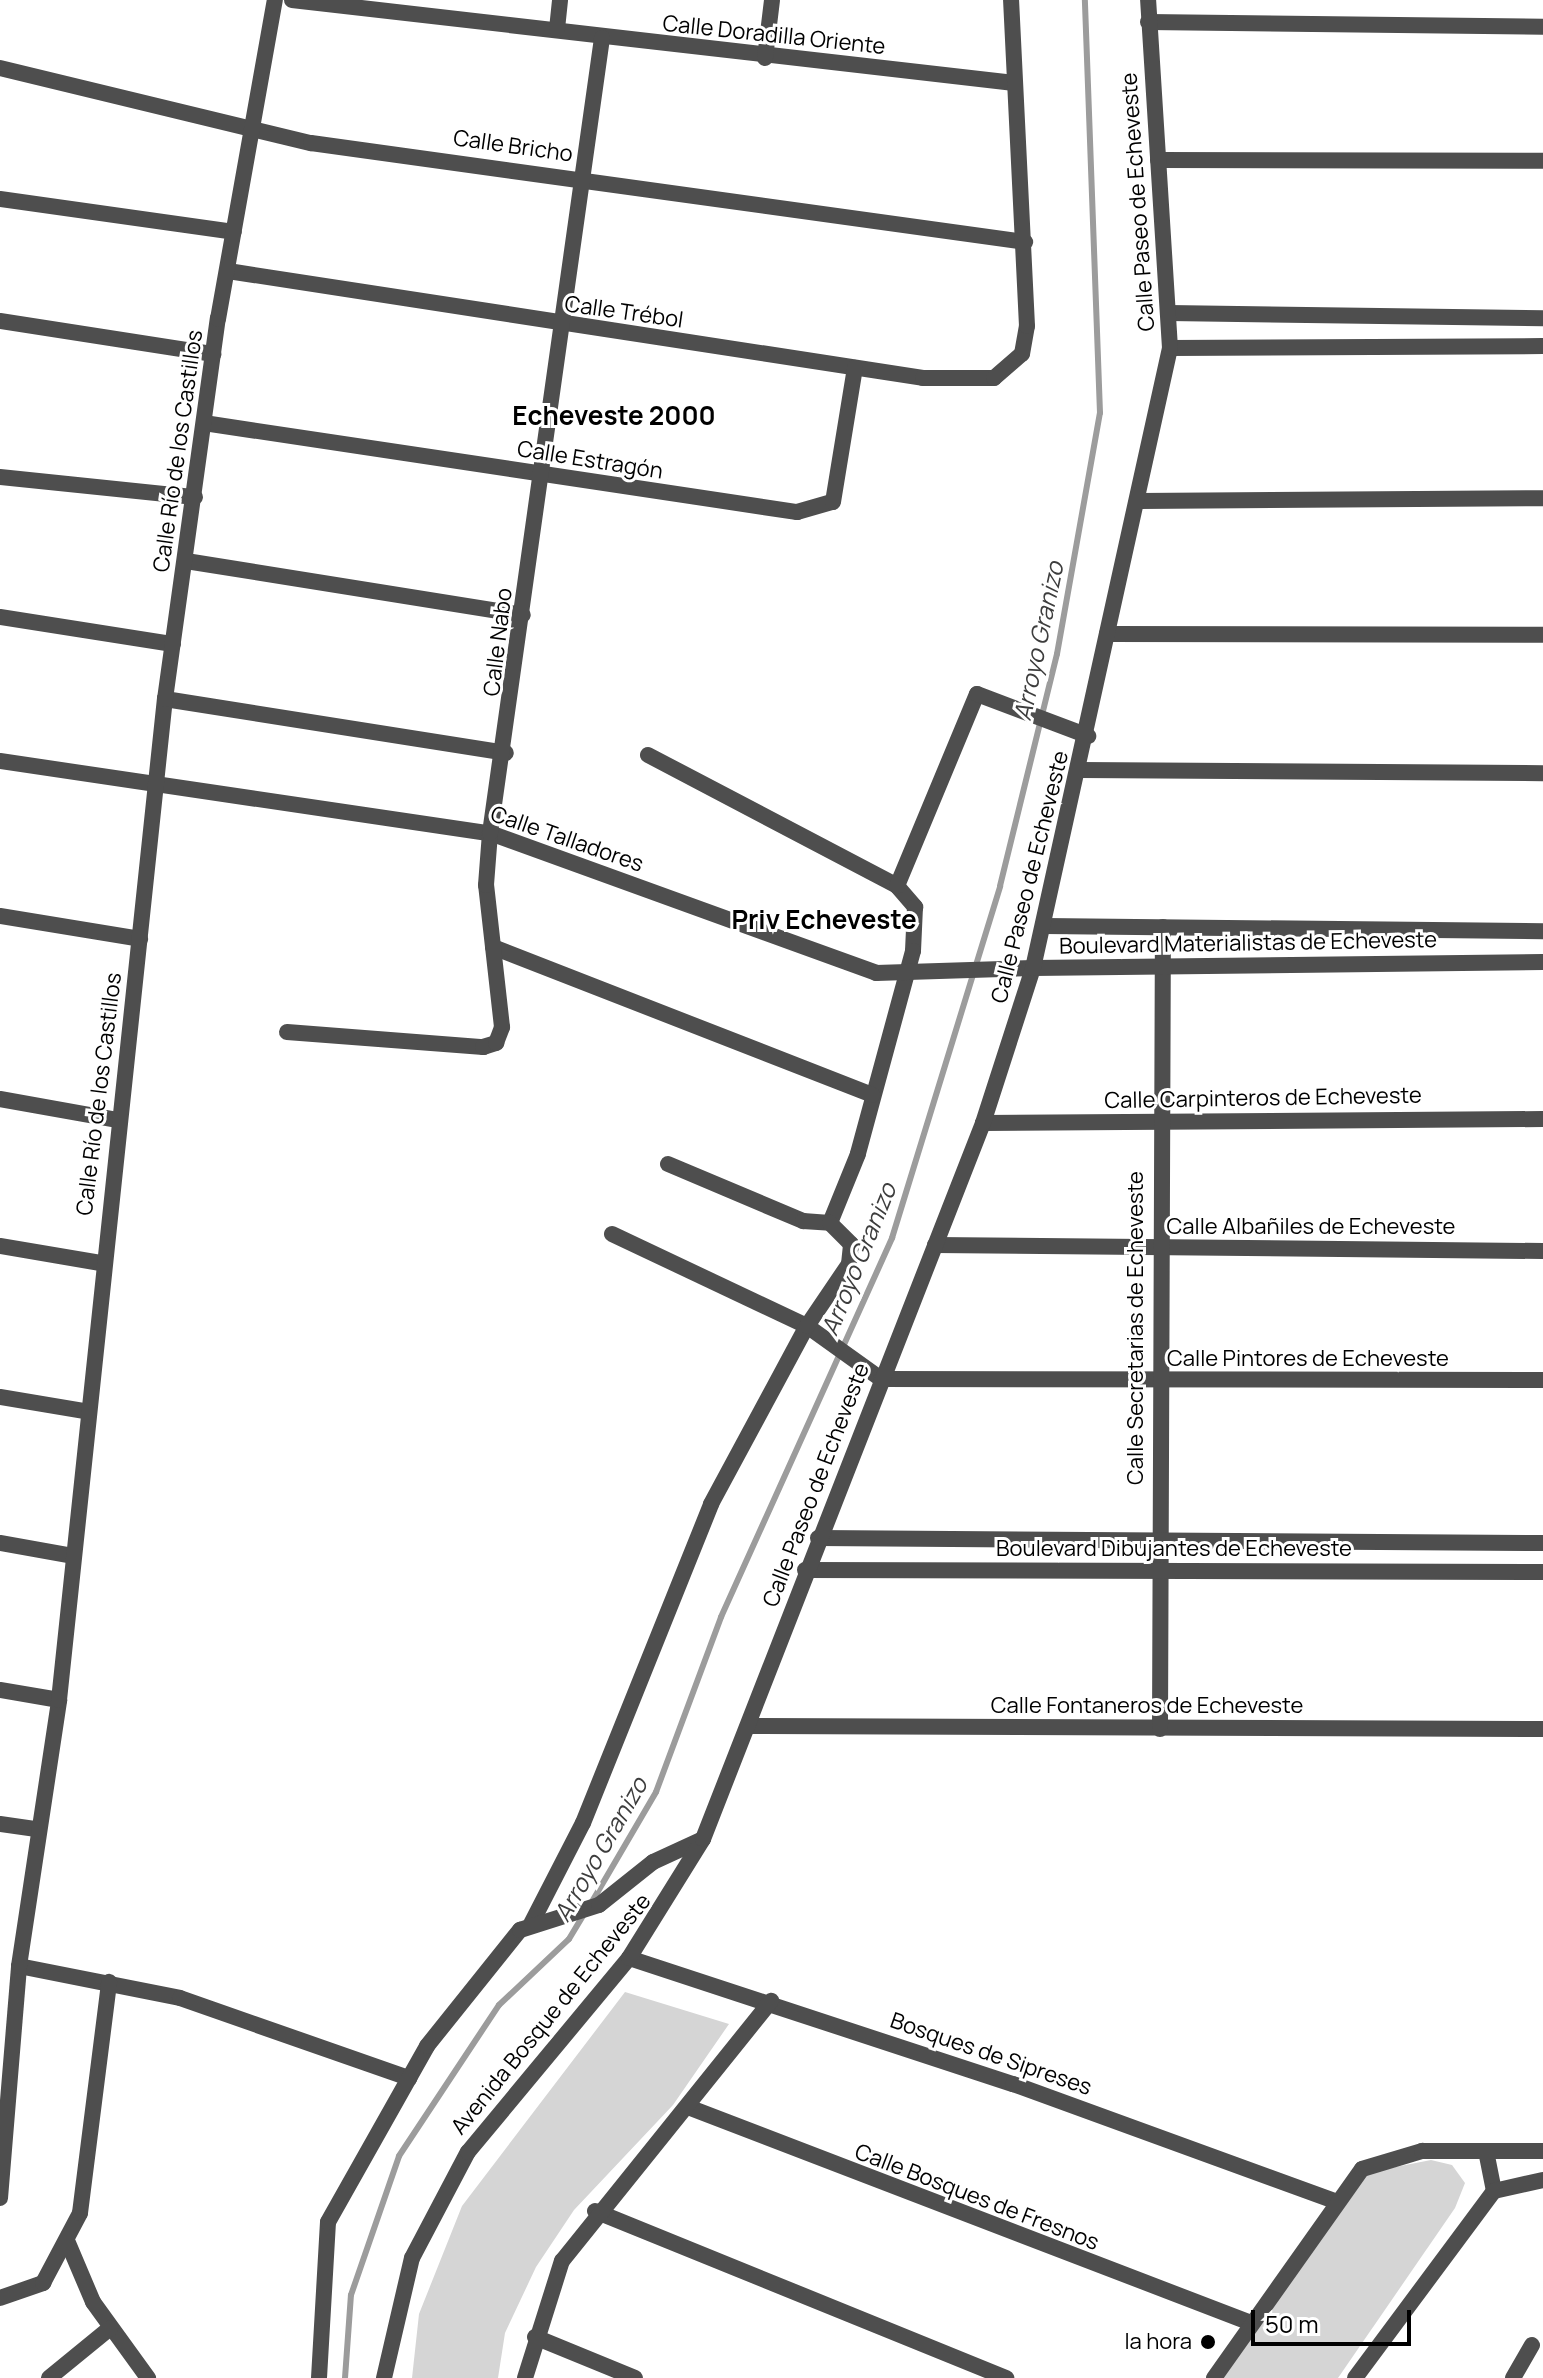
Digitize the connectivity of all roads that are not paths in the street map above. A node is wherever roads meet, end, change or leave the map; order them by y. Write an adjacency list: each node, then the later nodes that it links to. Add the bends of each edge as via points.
1 (275, 0): 15 (street, Calle Río de los Castillos)
2 (292, 0): 7 (street, Calle Doradilla Oriente)
3 (560, 0): 10 (street)
4 (772, 0): 12 (street)
5 (1011, 0): 14 (street)
6 (1148, 0): 8 (street, Calle Paseo de Echeveste)
7 (400, 5): 10 (street, Calle Doradilla Oriente)
8 (1148, 22): 9 (street); 16 (street, Calle Paseo de Echeveste)
9 (1543, 27)
10 (557, 29): 11 (street, Calle Doradilla Oriente)
11 (602, 38): 12 (street, Calle Doradilla Oriente); 18 (street, Calle Nabo)
12 (765, 58): 14 (street, Calle Doradilla Oriente)
13 (0, 68): 15 (street, Calle Bricho)
14 (1014, 83): 21 (street)
15 (255, 128): 18 (street, Calle Bricho, via 311,143); 20 (street, Calle Río de los Castillos)
16 (1158, 160): 17 (street); 23 (street, Calle Paseo de Echeveste)
17 (1543, 161)
18 (586, 179): 21 (street, Calle Bricho); 26 (street, Calle Nabo)
19 (0, 199): 20 (street)
20 (234, 232): 22 (street, Calle Río de los Castillos)
21 (1025, 242): 30 (street, Calle Trébol, via 1027,326 1012,369 969,382)
22 (228, 271): 26 (street, Calle Trébol); 29 (street, Calle Río de los Castillos)
23 (1169, 313): 24 (street); 28 (street, Calle Paseo de Echeveste)
24 (1543, 318)
25 (0, 321): 29 (street)
26 (563, 325): 30 (street, Calle Trébol); 32 (street, Calle Nabo)
27 (1543, 346): 28 (street)
28 (1170, 348): 36 (street, Calle Paseo de Echeveste)
29 (213, 354): 31 (street, Calle Río de los Castillos)
30 (855, 368): 32 (street, Calle Estragón, via 842,476 833,502 820,510 766,509)
31 (204, 423): 32 (street, Calle Estragón); 34 (street, Calle Río de los Castillos)
32 (542, 475): 38 (street, Calle Nabo)
33 (0, 477): 34 (street)
34 (195, 497): 37 (street, Calle Río de los Castillos)
35 (1543, 498): 36 (street)
36 (1139, 501): 40 (street, Calle Paseo de Echeveste)
37 (186, 561): 38 (street); 42 (street, Calle Río de los Castillos)
38 (523, 615): 45 (street, Calle Nabo)
39 (0, 617): 42 (street)
40 (1107, 634): 41 (street); 44 (street, Calle Paseo de Echeveste)
41 (1543, 635)
42 (173, 644): 43 (street, Calle Río de los Castillos)
43 (165, 699): 45 (street); 50 (street, Calle Río de los Castillos)
44 (1088, 736): 48 (street, Calle Paseo de Echeveste); 52 (street, via 974,696)
45 (506, 753): 51 (street, Calle Nabo)
46 (648, 755): 52 (street)
47 (0, 761): 50 (street, Calle Talladores)
48 (1080, 770): 49 (street); 54 (street, Calle Paseo de Echeveste)
49 (1543, 773)
50 (156, 784): 51 (street, Calle Talladores); 57 (street, Calle Río de los Castillos)
51 (490, 833): 58 (street, Calle Nabo); 62 (street, Calle Talladores, via 854,967)
52 (897, 886): 62 (street, via 915,907)
53 (0, 916): 57 (street)
54 (1045, 926): 55 (street, Boulevard Materialistas de Echeveste); 61 (street, Calle Paseo de Echeveste)
55 (1163, 927): 56 (street, Boulevard Materialistas de Echeveste); 60 (street, Calle Secretarias de Echeveste)
56 (1543, 931)
57 (140, 939): 67 (street, Calle Río de los Castillos)
58 (493, 947): 63 (street, Calle Nabo, via 502,1027 496,1043); 64 (street)
59 (1543, 962): 60 (street, Boulevard Materialistas de Echeveste)
60 (1161, 965): 61 (street, Boulevard Materialistas de Echeveste); 68 (street, Calle Secretarias de Echeveste)
61 (1033, 968): 62 (street, Boulevard Materialistas de Echeveste); 69 (street, Calle Paseo de Echeveste)
62 (913, 976): 64 (street)
63 (287, 1032)
64 (872, 1095): 71 (street)
65 (0, 1099): 67 (street)
66 (1543, 1119): 68 (street, Calle Carpinteros de Echeveste)
67 (118, 1120): 77 (street, Calle Río de los Castillos)
68 (1158, 1120): 69 (street, Calle Carpinteros de Echeveste); 75 (street, Calle Secretarias de Echeveste)
69 (983, 1123): 73 (street, Calle Paseo de Echeveste)
70 (668, 1164): 71 (street, via 803,1221)
71 (830, 1223): 78 (street, via 851,1244 849,1264)
72 (612, 1234): 78 (street)
73 (935, 1245): 75 (street, Calle Albañiles de Echeveste); 79 (street, Calle Paseo de Echeveste)
74 (0, 1246): 77 (street)
75 (1157, 1249): 76 (street, Calle Albañiles de Echeveste); 81 (street, Calle Secretarias de Echeveste)
76 (1543, 1251)
77 (101, 1263): 83 (street, Calle Río de los Castillos)
78 (807, 1326): 79 (street); 100 (street, via 711,1504 583,1823)
79 (881, 1379): 81 (street, Calle Pintores de Echeveste); 84 (street, Calle Paseo de Echeveste)
80 (1543, 1380): 81 (street, Calle Pintores de Echeveste)
81 (1160, 1382): 85 (street, Calle Secretarias de Echeveste)
82 (0, 1397): 83 (street)
83 (85, 1411): 88 (street, Calle Río de los Castillos)
84 (818, 1538): 85 (street, Boulevard Dibujantes de Echeveste); 89 (street, Calle Paseo de Echeveste)
85 (1158, 1540): 87 (street, Boulevard Dibujantes de Echeveste); 90 (street, Calle Secretarias de Echeveste)
86 (0, 1543): 88 (street)
87 (1543, 1543)
88 (74, 1556): 93 (street, Calle Río de los Castillos)
89 (805, 1570): 90 (street, Boulevard Dibujantes de Echeveste); 94 (street, Calle Paseo de Echeveste)
90 (1157, 1571): 91 (street, Boulevard Dibujantes de Echeveste); 95 (street, Calle Secretarias de Echeveste)
91 (1543, 1572)
92 (0, 1690): 93 (street)
93 (59, 1700): 98 (street, Calle Río de los Castillos)
94 (750, 1726): 95 (street, Calle Fontaneros de Echeveste); 99 (street, Avenida Bosque de Echeveste)
95 (1160, 1729): 96 (street, Calle Fontaneros de Echeveste)
96 (1543, 1729)
97 (0, 1824): 98 (street)
98 (35, 1829): 102 (street, Calle Río de los Castillos)
99 (703, 1839): 100 (street, via 653,1862 599,1905 559,1923); 101 (street, Avenida Bosque de Echeveste)
100 (531, 1924): 106 (street, via 508,1941)
101 (629, 1958): 104 (street, Bosques de Sipreses); 124 (street, Avenida Bosque de Echeveste, via 510,2096 446,2190 412,2258)
102 (19, 1966): 103 (street); 105 (street, Calle Río de los Castillos)
103 (109, 1982): 106 (street, via 248,2018); 115 (street, via 80,2213)
104 (771, 2001): 107 (street); 113 (street, Bosques de Sipreses)
105 (8, 2027): 112 (street, Calle Río de los Castillos)
106 (409, 2078): 123 (street, via 328,2222)
107 (688, 2107): 114 (street); 117 (street, Calle Bosques de Fresnos)
108 (1486, 2151): 109 (street); 111 (street); 113 (street, via 1422,2151 1374,2162)
109 (1543, 2151)
110 (1543, 2180): 111 (street)
111 (1494, 2191): 129 (street)
112 (0, 2198)
113 (1335, 2201): 117 (street)
114 (595, 2211): 119 (street, via 562,2261); 127 (street)
115 (68, 2243): 116 (street, via 43,2283); 118 (street)
116 (0, 2298)
117 (1251, 2323): 128 (street)
118 (110, 2328): 121 (street); 122 (street)
119 (535, 2337): 125 (street); 126 (street)
120 (1532, 2345): 130 (street)
121 (49, 2378)
122 (148, 2378)
123 (319, 2378)
124 (384, 2378)
125 (525, 2378)
126 (635, 2378)
127 (1006, 2378)
128 (1214, 2378)
129 (1355, 2378)
130 (1513, 2378)

